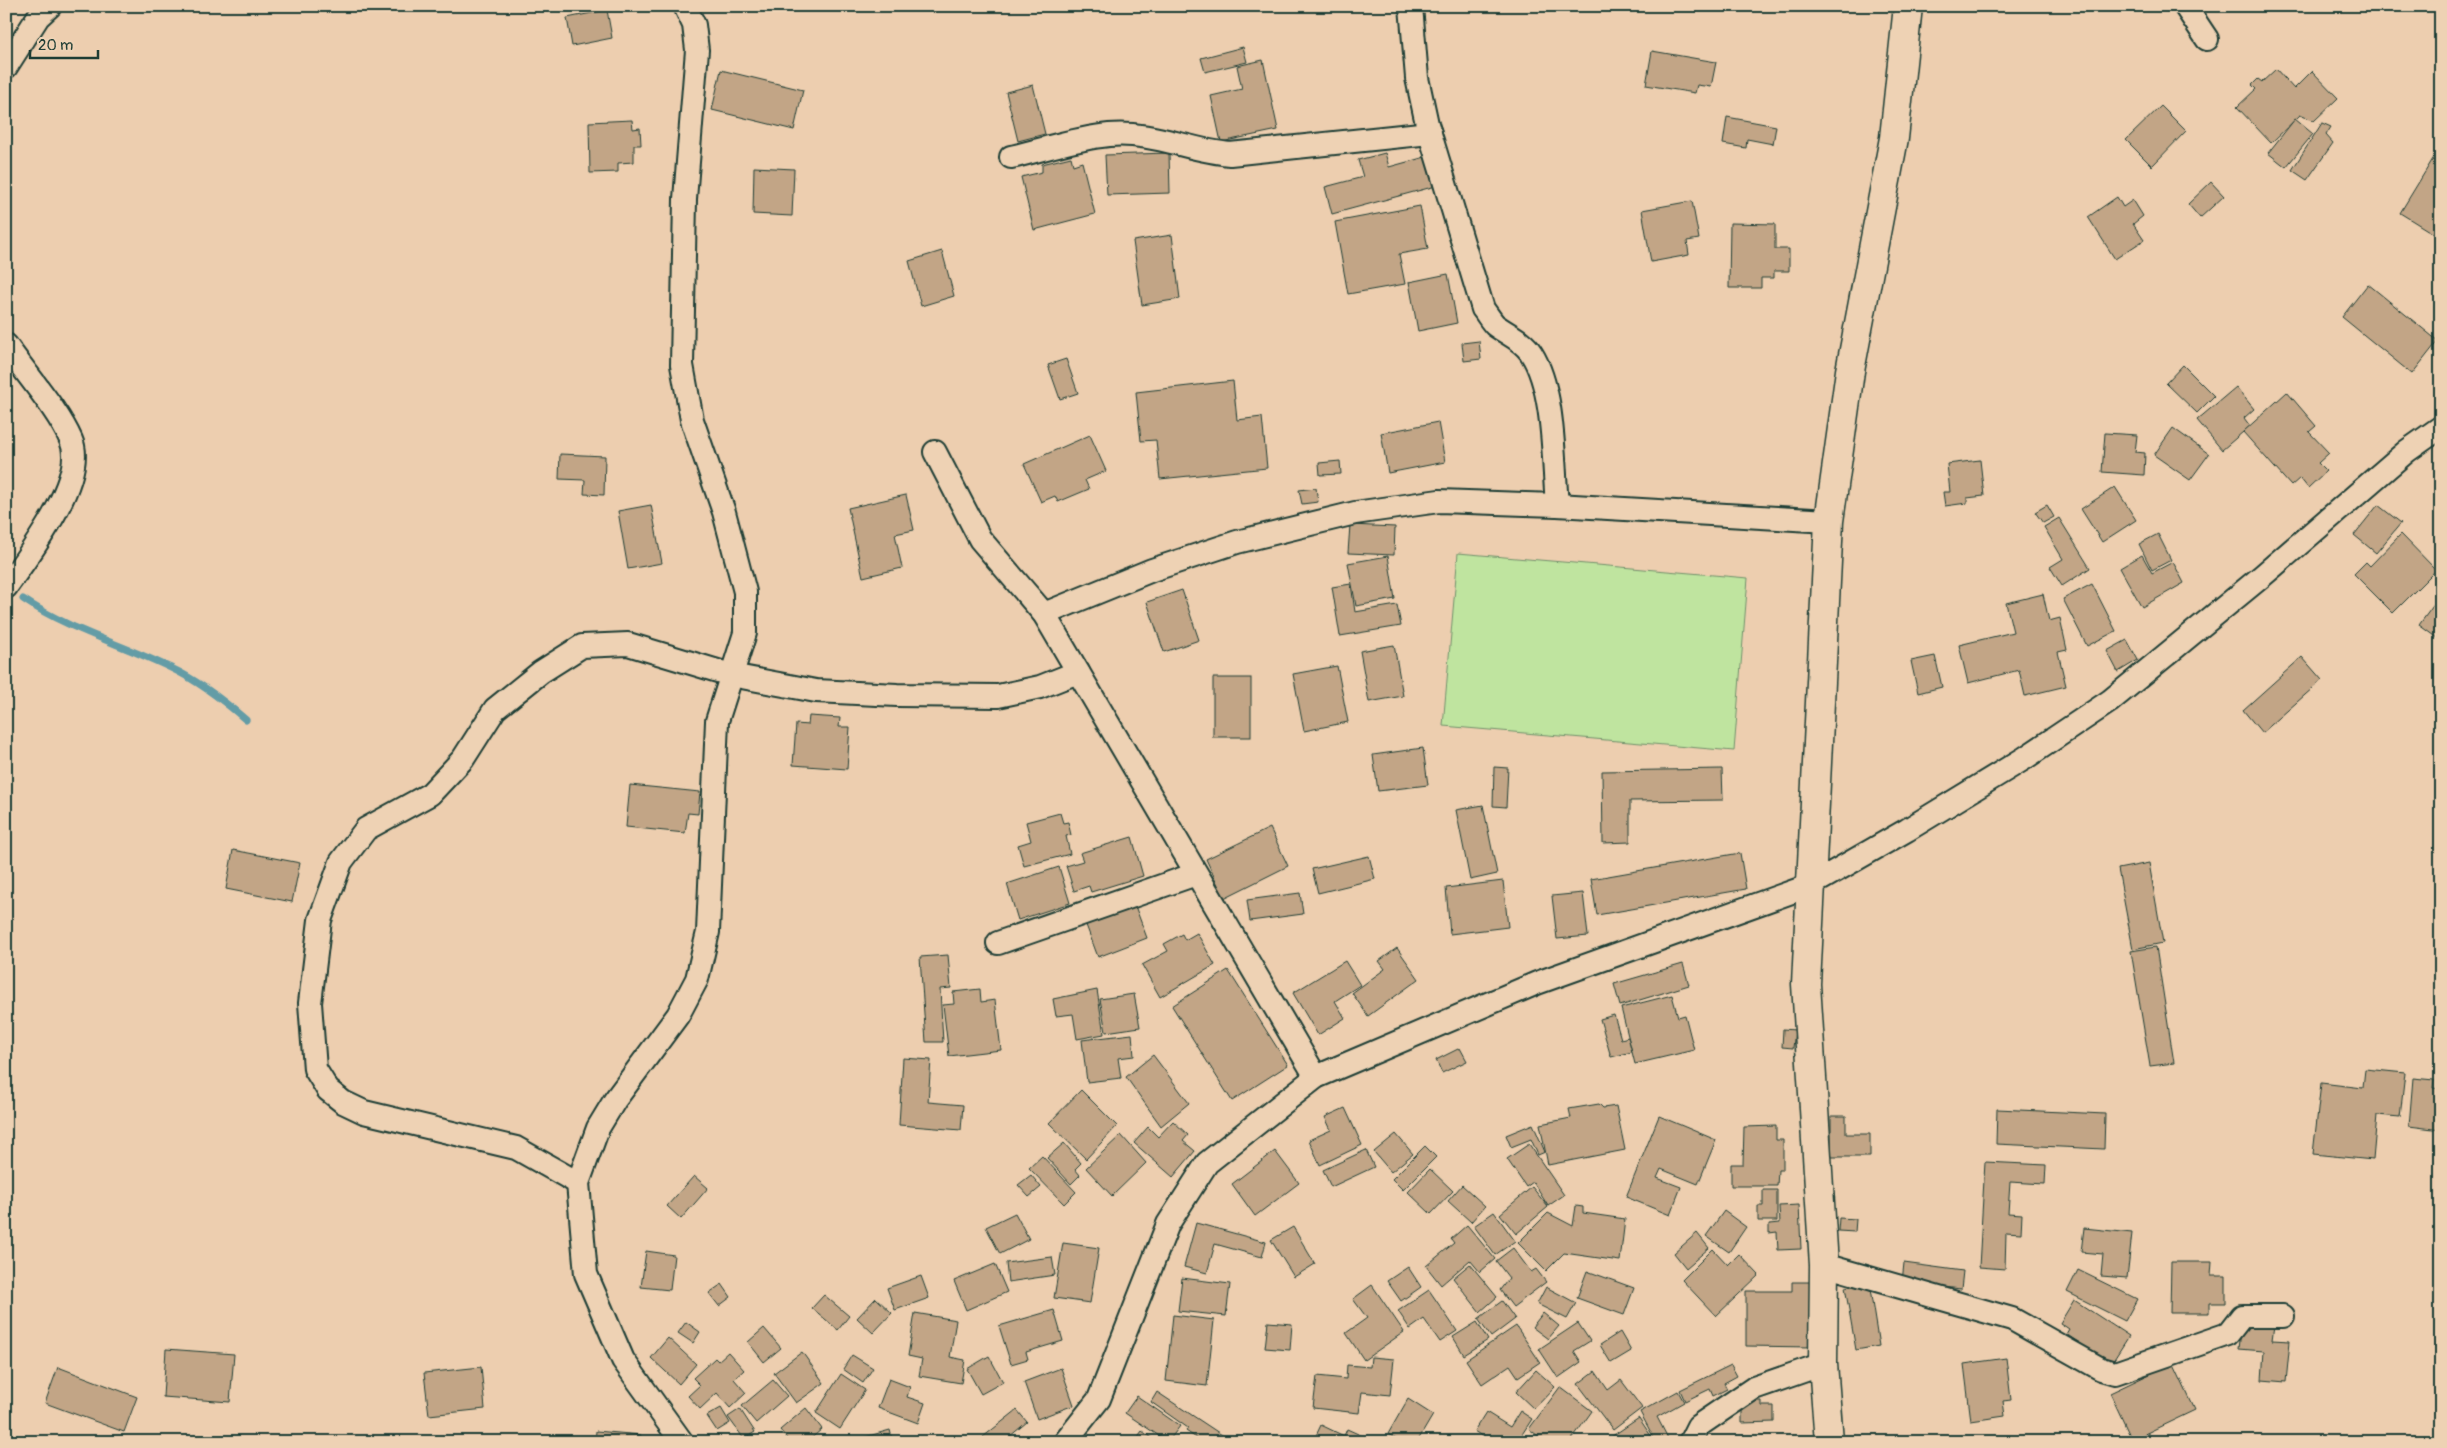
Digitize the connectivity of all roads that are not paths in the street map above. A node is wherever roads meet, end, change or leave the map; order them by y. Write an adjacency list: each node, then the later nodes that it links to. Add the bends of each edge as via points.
1 (50, 6): 7 (street, via 38,17)
2 (685, 6): 18 (street, via 694,25 697,50 685,198 682,365 692,420 724,512 745,592 746,633)
3 (1411, 6): 8 (street, via 1417,78)
4 (1908, 6): 14 (street, via 1894,138 1850,371)
5 (2185, 6): 6 (street)
6 (2207, 39)
7 (6, 67)
8 (1430, 133): 9 (street, via 1230,154 1204,152 1166,140 1109,135); 13 (street, via 1483,310 1494,324 1518,339 1538,367 1546,391)
9 (1010, 158)
10 (6, 346): 15 (street, via 72,442 74,467 62,502)
11 (2441, 426): 20 (street, via 2110,701 2025,758)
12 (936, 452): 16 (street, via 980,538)
13 (1557, 504): 14 (street); 16 (street, via 1439,501 1355,513 1237,542 1161,566)
14 (1829, 521): 20 (street)
15 (6, 587)
16 (1044, 614): 17 (street)
17 (1078, 672): 18 (street, via 1040,687 998,696 816,691); 19 (street)
18 (731, 675): 23 (street, via 717,721 708,932 697,979 678,1015 598,1128); 23 (street, via 628,644 582,646 541,672 495,709 463,759 430,794 366,828 341,862 320,920 310,1003 315,1069 328,1090 364,1112 516,1148)
19 (1196, 874): 21 (street); 22 (street)
20 (1811, 885): 22 (street, via 1537,983); 24 (street, via 1806,984)
21 (998, 943)
22 (1316, 1077): 28 (street, via 1206,1163 1168,1224 1098,1399)
23 (578, 1183): 27 (street, via 586,1274 623,1360)
24 (1824, 1265): 25 (street, via 2012,1318 2115,1373 2228,1334 2242,1316); 26 (street)
25 (2283, 1316)
26 (1823, 1364): 29 (street, via 1754,1388 1698,1426); 30 (street)
27 (682, 1442)
28 (1065, 1442)
29 (1690, 1442)
30 (1829, 1442)

